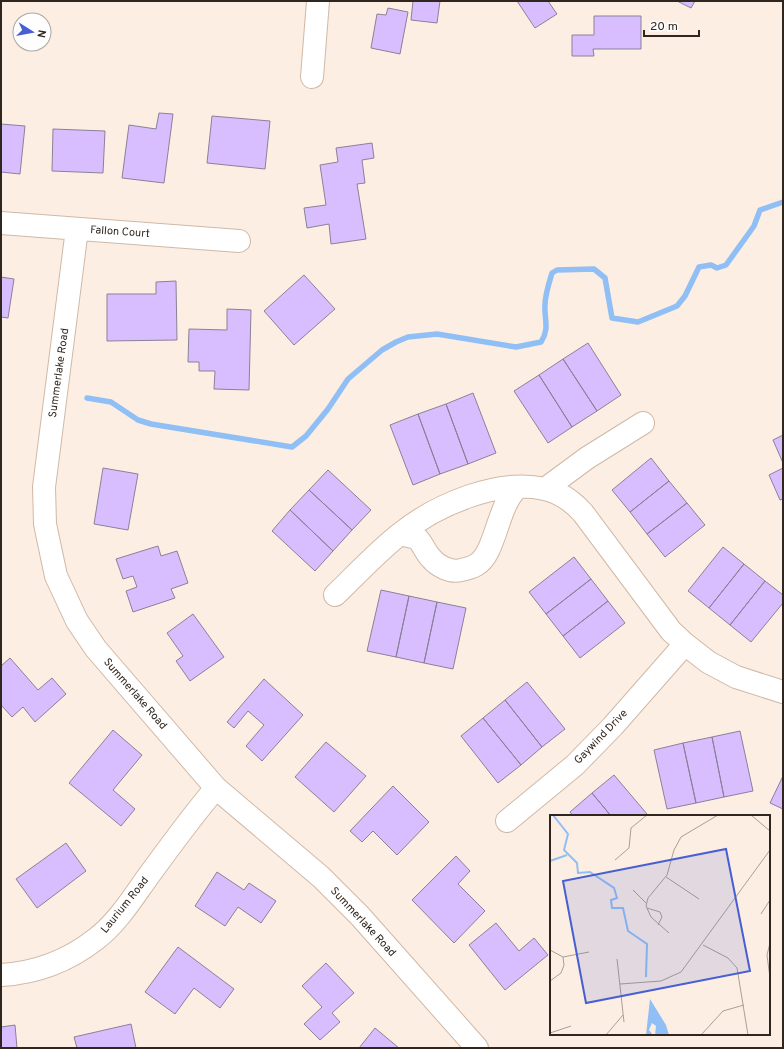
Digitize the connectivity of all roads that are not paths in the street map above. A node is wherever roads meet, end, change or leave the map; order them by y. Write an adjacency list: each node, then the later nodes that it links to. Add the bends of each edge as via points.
1 (318, 1): 2 (street)
2 (312, 77)
3 (1, 223): 4 (street, Fallon Court)
4 (77, 229): 5 (street, Fallon Court); 13 (street, Summerlake Road, via 46,472 45,524 51,560 68,607 92,643)
5 (239, 241)
6 (643, 423): 8 (street, via 587,458)
7 (517, 488): 8 (street); 9 (street, via 492,489 453,503); 9 (street, via 503,507 486,554 476,565 458,571 442,567 430,558 417,538)
8 (545, 489): 11 (street, via 575,504 671,630)
9 (400, 534): 10 (street)
10 (335, 595)
11 (685, 644): 12 (street, via 708,662 736,677); 14 (street, Gaywind Drive, via 613,726 574,764)
12 (783, 692)
13 (216, 788): 15 (street, Laurium Road, via 129,904 97,938 79,951 51,965 20,974); 16 (street, Summerlake Road, via 321,877 360,916)
14 (507, 821)
15 (1, 975)
16 (476, 1048)

